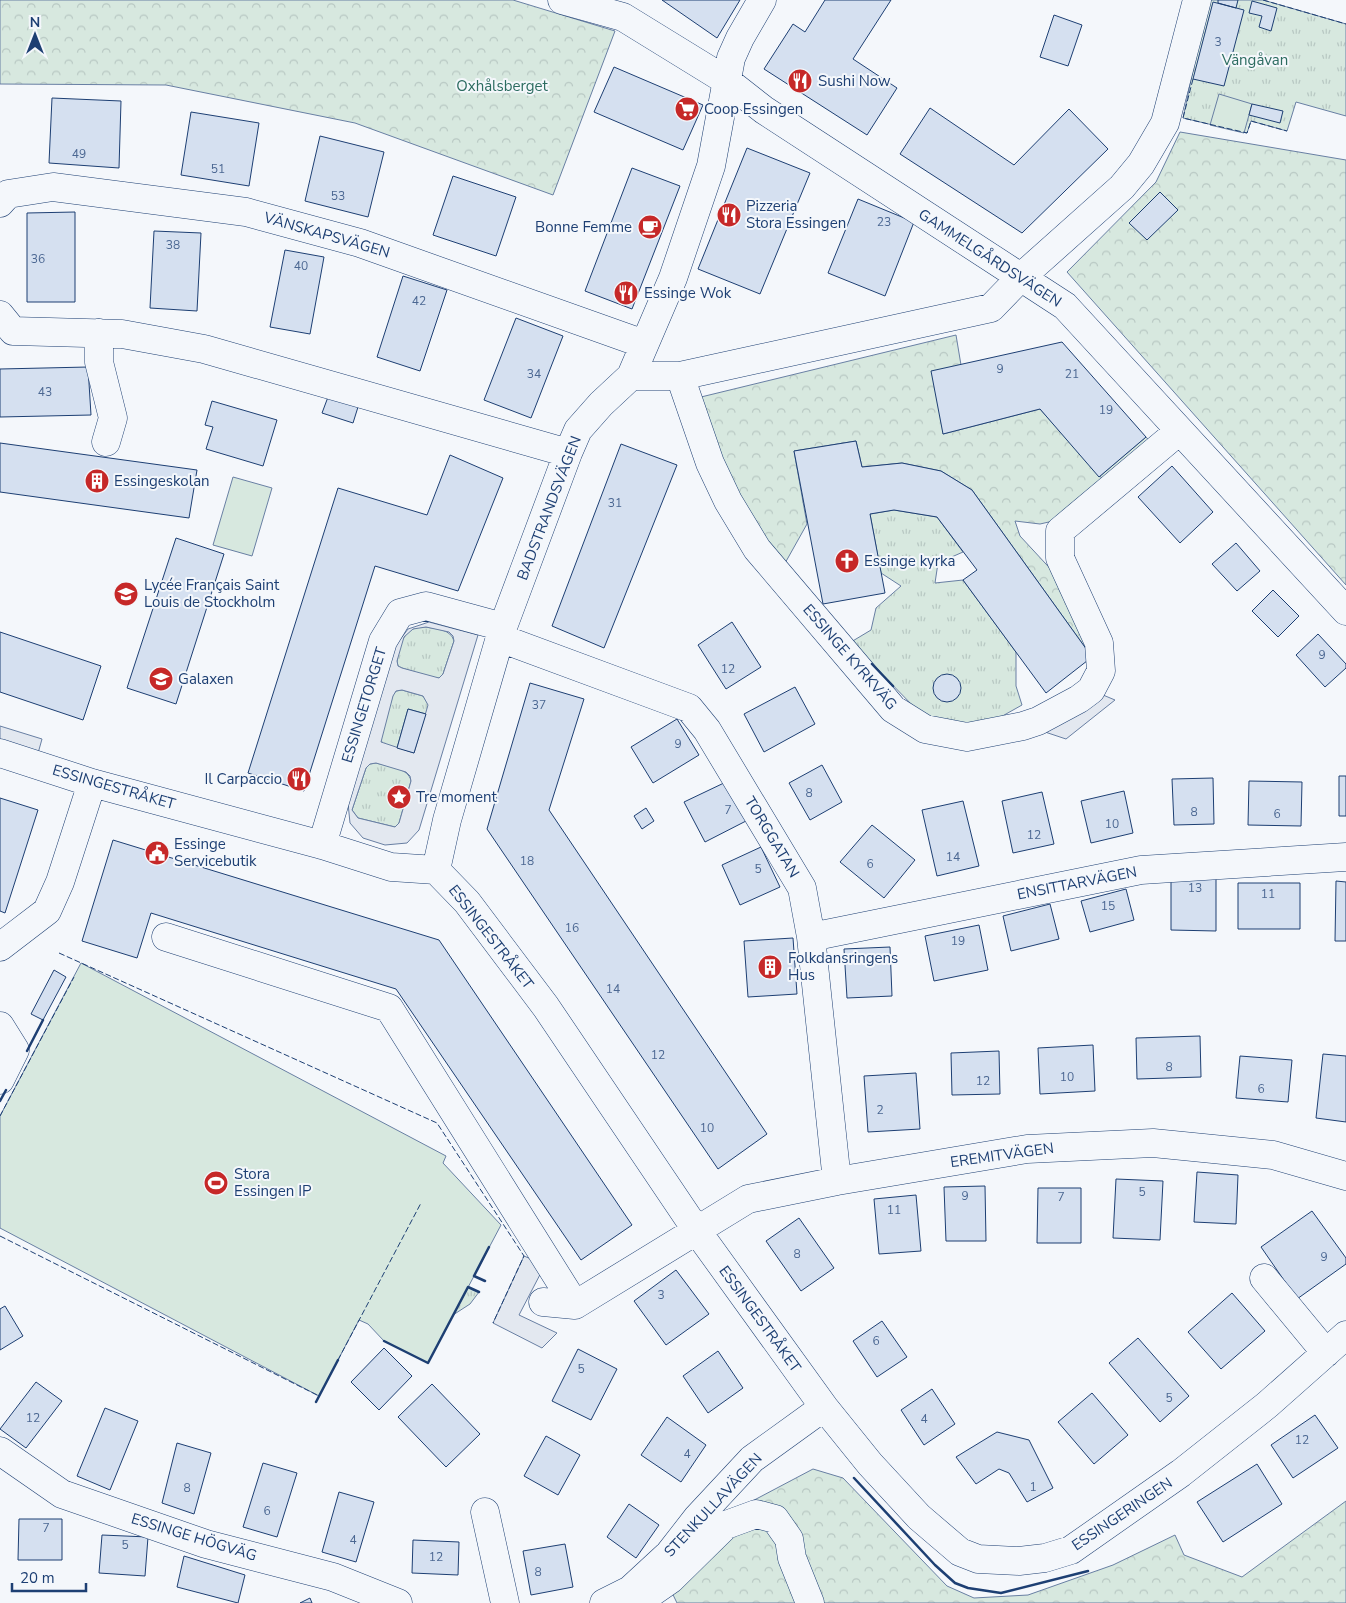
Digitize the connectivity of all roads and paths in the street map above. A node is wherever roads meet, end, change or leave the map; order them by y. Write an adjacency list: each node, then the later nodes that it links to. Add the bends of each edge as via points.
1 (562, 0): 4 (street, GAMMELGÅRDSVÄGEN)
2 (762, 0): 5 (street, BADSTRANDSVÄGEN, via 731,58)
3 (1197, 0): 7 (street, via 1165,123 1141,164 1122,187)
4 (628, 9): 5 (street, GAMMELGÅRDSVÄGEN)
5 (727, 81): 7 (street, GAMMELGÅRDSVÄGEN, via 764,110); 10 (street, BADSTRANDSVÄGEN, via 711,166 673,278)
6 (0, 203): 10 (street, VÄNSKAPSVÄGEN, via 8,194 53,187 246,212 360,242)
7 (1020, 278): 12 (street, via 991,308); 13 (street, GAMMELGÅRDSVÄGEN, via 1065,306)
8 (0, 316): 9 (street, via 13,331)
9 (99, 333): 14 (street, via 99,362 113,418); 15 (street, via 204,349)
10 (644, 344): 11 (street, BADSTRANDSVÄGEN)
11 (631, 376): 12 (street); 15 (street, BADSTRANDSVÄGEN, via 578,430)
12 (680, 376): 13 (street, ESSINGE KYRKVÄG, via 710,463 757,549 893,709 925,729 967,737 1022,726 1046,717 1091,690 1101,671 1099,643 1060,558 1060,531)
13 (1178, 432): 16 (street, GAMMELGÅRDSVÄGEN)
14 (106, 442)
15 (568, 453): 17 (street, BADSTRANDSVÄGEN)
16 (1346, 612)
17 (502, 633): 20 (street, ESSINGETORGET, via 426,606 400,613 383,642); 22 (street, BADSTRANDSVÄGEN); 24 (street, TORGGATAN, via 689,708 707,730 802,888)
18 (0, 753): 19 (street, ESSINGESTRÅKET)
19 (92, 783): 20 (street, ESSINGESTRÅKET); 25 (street, via 48,911)
20 (322, 846): 22 (street, ESSINGESTRÅKET, via 391,867)
21 (1346, 857): 24 (street, ENSITTARVÄGEN, via 1141,870)
22 (436, 870): 30 (street, ESSINGESTRÅKET, via 467,902 546,1007)
23 (166, 937): 33 (street, via 389,1008)
24 (811, 937): 29 (street, TORGGATAN)
25 (0, 947)
26 (0, 1026): 27 (street, via 15,1050)
27 (0, 1080)
28 (1346, 1176): 29 (street, EREMITVÄGEN, via 1273,1155 1153,1143 1027,1149)
29 (837, 1181): 30 (street, EREMITVÄGEN, via 748,1199)
30 (697, 1231): 33 (street); 36 (street, ESSINGESTRÅKET)
31 (1264, 1278): 35 (street)
32 (543, 1302): 33 (street)
33 (575, 1305)
34 (1346, 1336): 35 (street, ESSINGERINGEN)
35 (1326, 1353): 36 (street, ESSINGERINGEN, via 1181,1473 1071,1550 1028,1560 978,1559 960,1552 942,1539 876,1470)
36 (824, 1407): 39 (street, STENKULLAVÄGEN, via 752,1459 697,1518 669,1554)
37 (0, 1451): 40 (street, ESSINGE HÖGVÄG, via 62,1494 206,1544 333,1576)
38 (485, 1512): 41 (street)
39 (630, 1590): 42 (street, STENKULLAVÄGEN); 43 (street, via 651,1593 671,1579 726,1526 756,1514 775,1519 789,1539 792,1558)
40 (398, 1603)
41 (506, 1603)
42 (604, 1603)
43 (810, 1603)

